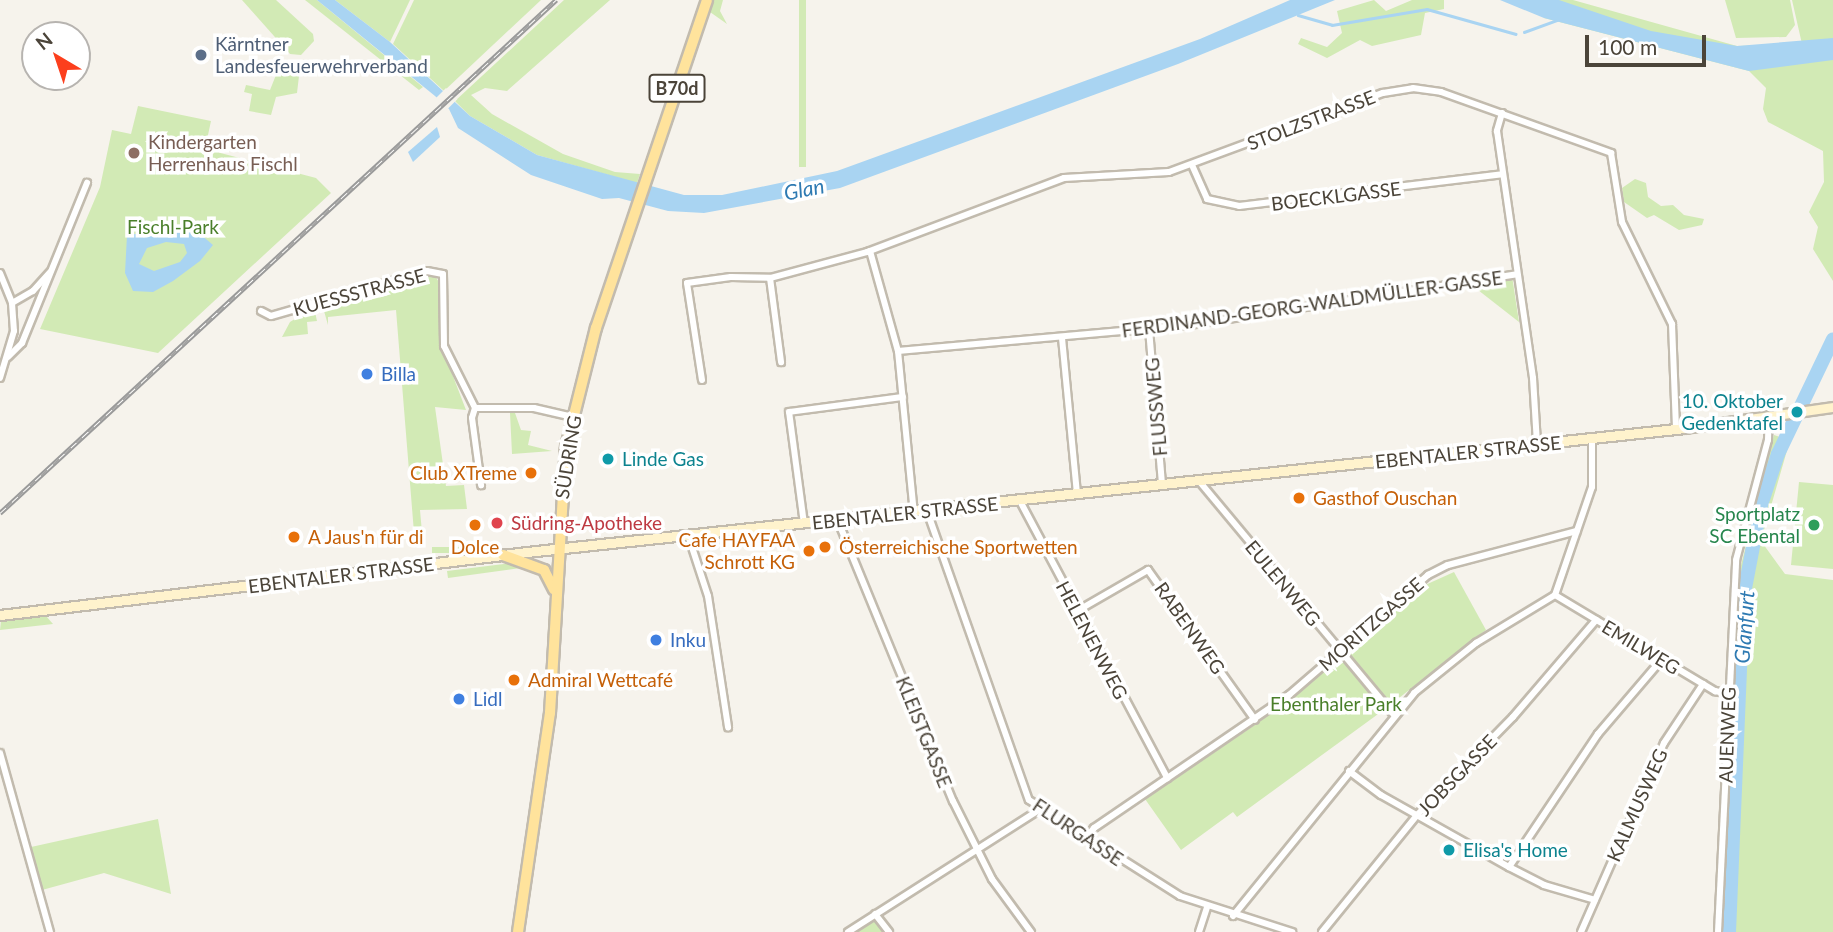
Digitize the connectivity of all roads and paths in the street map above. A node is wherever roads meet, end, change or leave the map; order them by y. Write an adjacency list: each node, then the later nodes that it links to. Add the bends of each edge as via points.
1 (707, 0): 23 (main road, SÜDRING / B70d, via 633,214)
2 (1502, 113): 3 (street, STOLZSTRASSE, via 1441,92 1398,89); 4 (street, via 1497,131); 25 (street, STOLZSTRASSE, via 1602,147 1614,156 1622,222 1672,324)
3 (1192, 165): 4 (street, BOECKLGASSE, via 1207,199 1239,206); 6 (street, STOLZSTRASSE, via 1157,174 1064,178)
4 (1502, 174): 9 (street)
5 (87, 183): 7 (street)
6 (870, 251): 10 (street, STOLZSTRASSE); 15 (street)
7 (53, 268): 11 (street, via 33,291); 16 (street, via 22,342)
8 (0, 273): 11 (street)
9 (1517, 274): 13 (street, FERDINAND-GEORG-WALDMÜLLER-GASSE); 27 (street)
10 (770, 278): 17 (street); 19 (street, STOLZSTRASSE, via 687,283)
11 (12, 303): 16 (street, via 14,331)
12 (261, 311): 22 (street, KUESSSTRASSE, via 271,316 427,271 443,274 444,346)
13 (1149, 330): 14 (street, FERDINAND-GEORG-WALDMÜLLER-GASSE); 30 (street, FLUSSWEG)
14 (1062, 338): 15 (street, FERDINAND-GEORG-WALDMÜLLER-GASSE); 31 (street)
15 (898, 351): 20 (street)
16 (8, 357): 18 (street)
17 (781, 362)
18 (0, 378)
19 (702, 380)
20 (903, 397): 34 (street); 36 (street, via 789,412)
21 (1833, 407): 24 (main road, EBENTALER STRASSE)
22 (475, 408): 23 (street, via 534,408); 29 (street, KUESSSTRASSE, via 472,418)
23 (573, 417): 39 (main road, SÜDRING / B70d, via 562,473)
24 (1769, 417): 25 (main road, EBENTALER STRASSE); 49 (street, AUENWEG, via 1768,440 1736,560)
25 (1676, 429): 26 (main road, EBENTALER STRASSE)
26 (1592, 438): 27 (main road, EBENTALER STRASSE); 37 (street, via 1594,475)
27 (1537, 444): 28 (main road, EBENTALER STRASSE)
28 (1199, 481): 30 (main road, EBENTALER STRASSE); 46 (street, EULENWEG)
29 (481, 485)
30 (1162, 485): 31 (main road, EBENTALER STRASSE)
31 (1077, 494): 32 (main road, EBENTALER STRASSE)
32 (1020, 501): 33 (main road, EBENTALER STRASSE); 43 (street, HELENENWEG)
33 (927, 512): 34 (main road, EBENTALER STRASSE); 56 (street, FLURGASSE, via 1021,784)
34 (914, 513): 35 (main road, EBENTALER STRASSE)
35 (838, 521): 36 (main road, EBENTALER STRASSE); 59 (street, KLEISTGASSE)
36 (804, 524): 38 (main road, EBENTALER STRASSE)
37 (1577, 531): 41 (street); 46 (street, MORITZGASSE, via 1436,570)
38 (689, 538): 39 (main road, EBENTALER STRASSE); 52 (street, via 708,596)
39 (558, 550): 40 (main road, EBENTALER STRASSE); 42 (main road, SÜDRING / B70d)
40 (503, 555): 42 (main road, via 544,570); 44 (main road, EBENTALER STRASSE)
41 (1555, 595): 45 (street, EMILWEG); 50 (street, via 1476,643 1422,686)
42 (556, 597): 66 (main road, SÜDRING / B70d, via 545,760)
43 (1077, 611): 51 (street, RABENWEG, via 1148,570); 55 (street, HELENENWEG)
44 (0, 615)
45 (1596, 620): 47 (street, EMILWEG); 57 (street, JOBSGASSE, via 1513,717)
46 (1339, 650): 50 (street, EULENWEG); 51 (street, MORITZGASSE)
47 (1662, 659): 48 (street, EMILWEG); 60 (street, via 1598,734)
48 (1703, 684): 49 (street, EMILWEG); 61 (street, KALMUSWEG, via 1664,743)
49 (1729, 694): 74 (street, AUENWEG)
50 (1395, 716): 54 (street)
51 (1255, 720): 55 (street, MORITZGASSE)
52 (727, 727)
53 (0, 753): 65 (street)
54 (1349, 771): 57 (street); 64 (street)
55 (1167, 778): 58 (street, MORITZGASSE)
56 (1040, 809): 58 (street, FLURGASSE); 59 (street)
57 (1417, 815): 60 (street); 72 (street, JOBSGASSE)
58 (1086, 838): 62 (street, FLURGASSE, via 1148,879)
59 (976, 849): 63 (street); 69 (street, KLEISTGASSE)
60 (1509, 867): 61 (street, via 1544,885)
61 (1595, 900): 73 (street, KALMUSWEG)
62 (1207, 907): 64 (street, FLURGASSE); 70 (street)
63 (875, 914): 67 (street); 68 (street)
64 (1233, 916): 71 (street, FLURGASSE)
65 (50, 932)
66 (518, 932)
67 (848, 932)
68 (889, 932)
69 (1031, 932)
70 (1199, 932)
71 (1292, 932)
72 (1322, 932)
73 (1581, 932)
74 (1718, 932)

